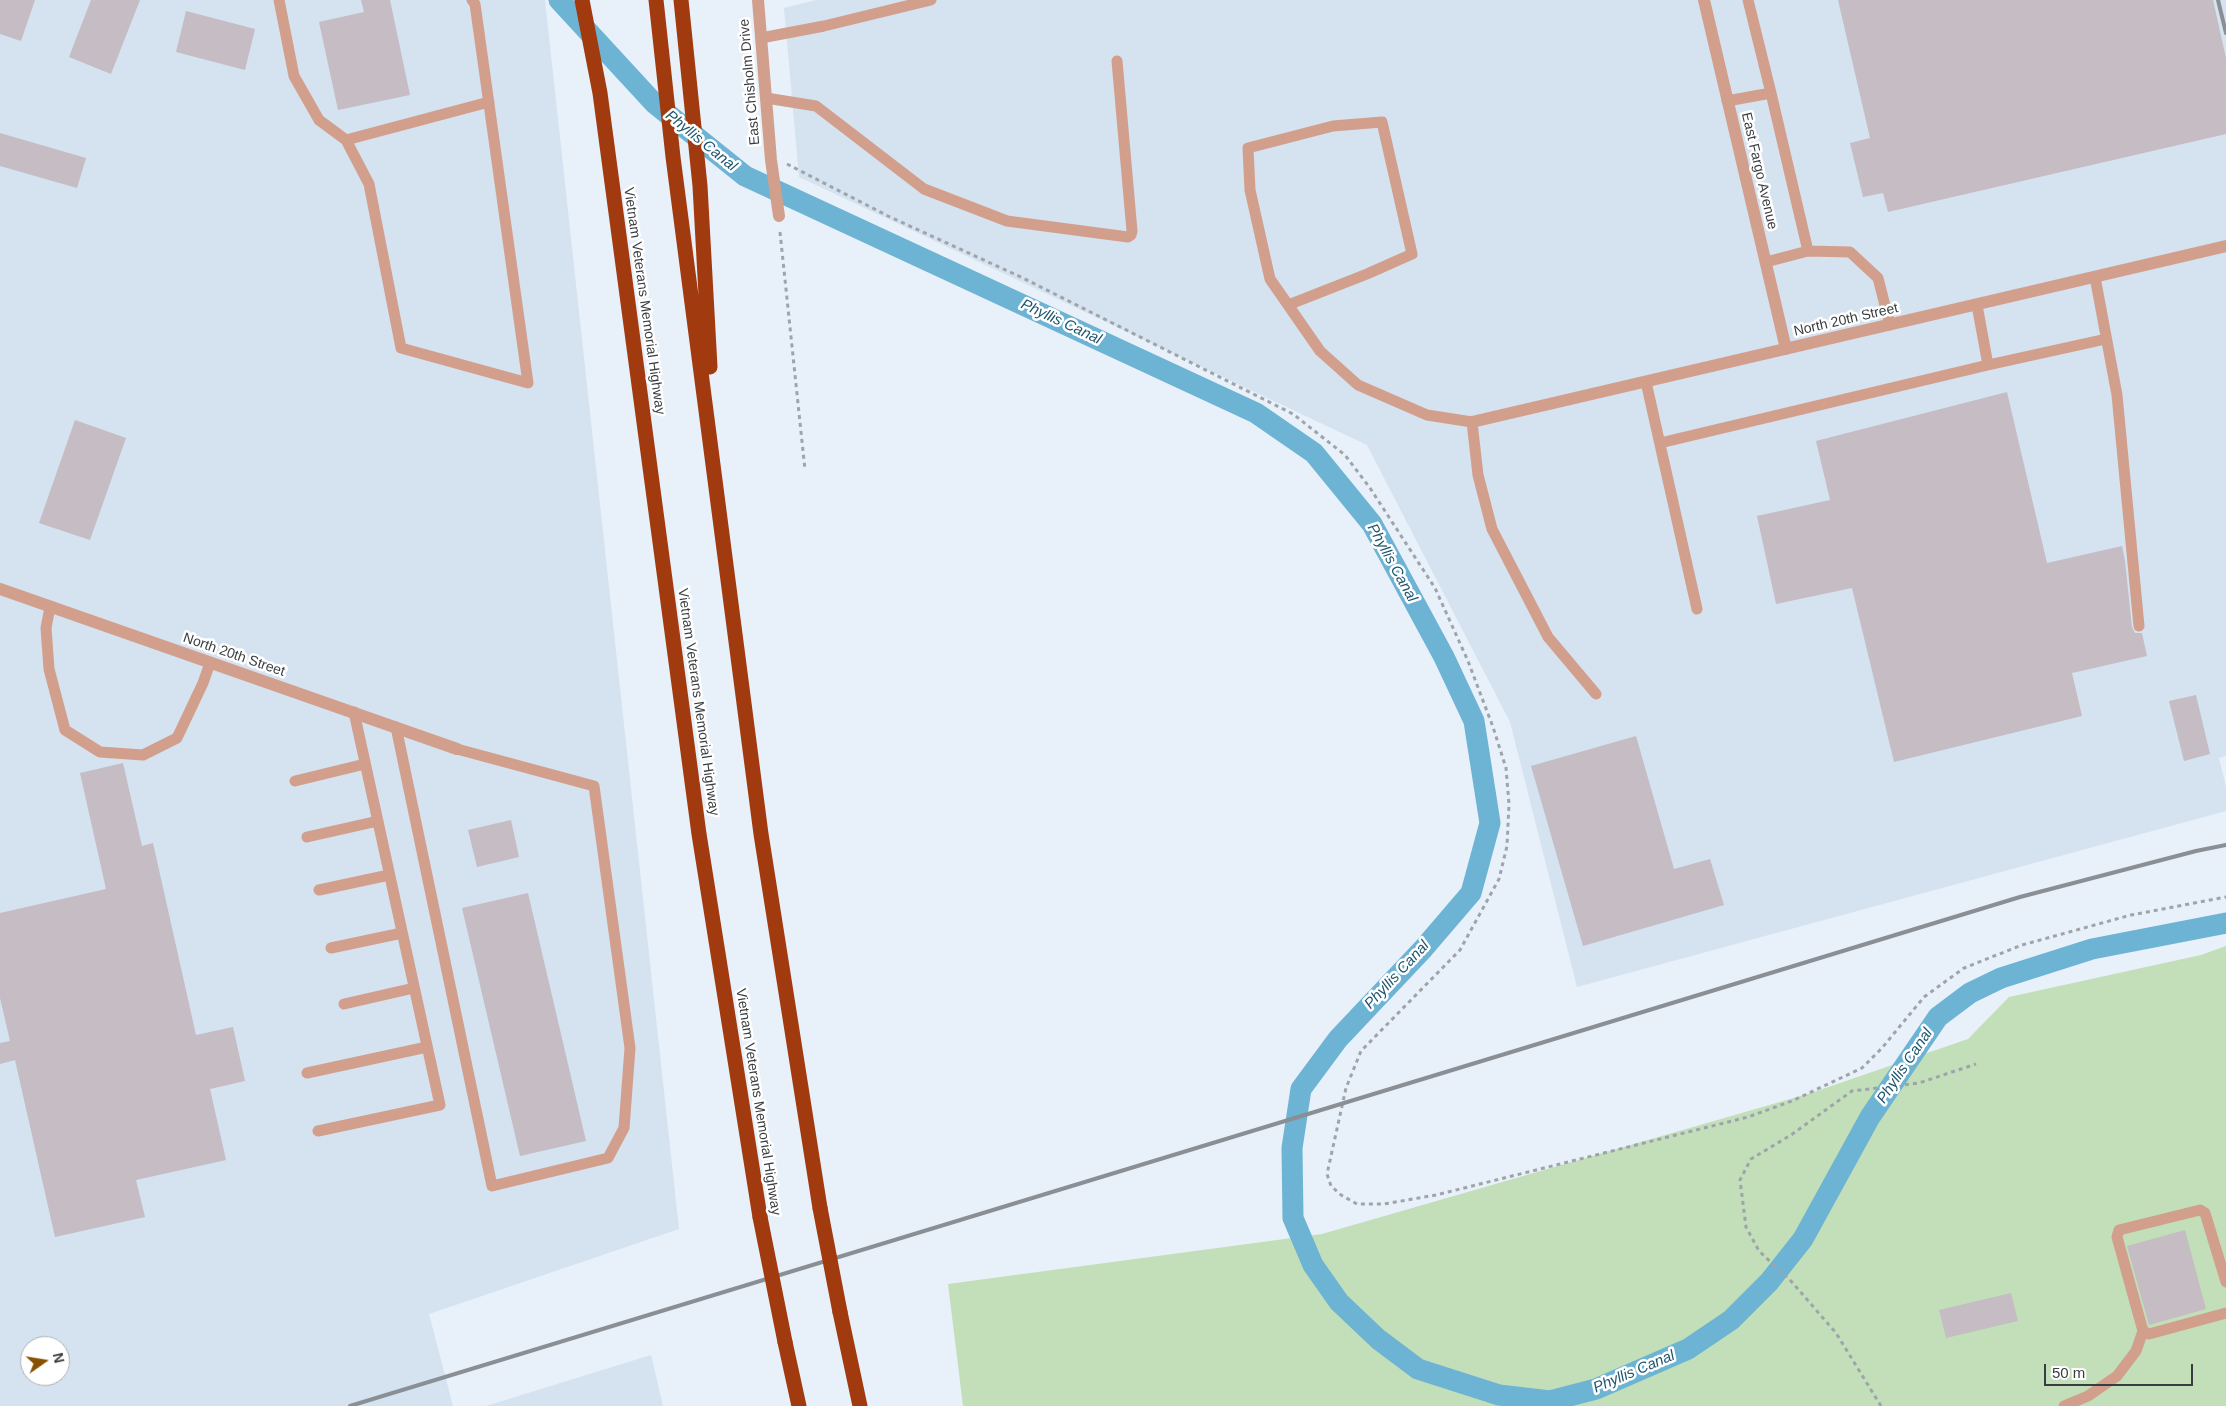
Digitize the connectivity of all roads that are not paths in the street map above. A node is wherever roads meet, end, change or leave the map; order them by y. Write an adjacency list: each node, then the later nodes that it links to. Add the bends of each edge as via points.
1 (279, 0): 16 (lane, via 294,76 319,120)
2 (472, 0): 15 (lane)
3 (582, 0): 57 (highway, Vietnam Veterans Memorial Highway, bridge, via 600,92 699,834 760,1217)
4 (656, 0): 31 (highway)
5 (681, 0): 31 (highway, via 700,186)
6 (758, 0): 10 (street, East Chisholm Drive)
7 (931, 0): 10 (lane)
8 (1704, 0): 14 (street, East Fargo Avenue)
9 (1748, 0): 12 (lane)
10 (761, 38): 13 (street, East Chisholm Drive)
11 (1117, 61): 13 (lane, via 1132,231 1128,237 1007,221 924,189 816,106)
12 (1771, 92): 14 (lane); 19 (lane)
13 (766, 98): 17 (street, East Chisholm Drive)
14 (1728, 101): 20 (street, East Fargo Avenue)
15 (489, 102): 16 (lane); 16 (lane, via 528,383 401,348 369,184)
16 (346, 140)
17 (779, 216)
18 (2226, 246): 21 (street, North 20th Street)
19 (1808, 251): 20 (lane); 24 (lane, via 1850,252 1878,278)
20 (1766, 262): 26 (street, East Fargo Avenue)
21 (2095, 277): 23 (street, North 20th Street); 25 (lane)
22 (1288, 305): 22 (lane, via 1270,278 1250,190 1248,148 1333,126 1382,122 1412,254); 29 (lane, via 1320,351 1358,385 1427,415)
23 (1977, 305): 24 (street, North 20th Street); 27 (lane)
24 (1890, 325): 26 (street, North 20th Street)
25 (2106, 339): 27 (lane); 35 (lane, via 2117,395)
26 (1786, 349): 28 (street, North 20th Street)
27 (1988, 365): 30 (lane)
28 (1646, 382): 29 (street, North 20th Street); 30 (lane)
29 (1472, 422): 37 (lane, via 1478,475 1492,529 1548,637)
30 (1660, 444): 34 (lane)
31 (716, 488): 58 (highway, bridge, via 761,834 820,1208)
32 (0, 589): 33 (street, North 20th Street)
33 (50, 607): 36 (street, North 20th Street); 36 (lane, via 46,628 49,669 66,730 100,752 143,755 177,738)
34 (1697, 608)
35 (2140, 626)
36 (210, 662): 38 (street, North 20th Street)
37 (1596, 694)
38 (354, 712): 39 (street, North 20th Street); 41 (lane)
39 (396, 727): 40 (street, North 20th Street); 40 (lane, via 492,1186 608,1158 624,1128 630,1048 594,786)
40 (457, 749)
41 (365, 764): 42 (lane); 43 (lane)
42 (295, 781)
43 (378, 821): 44 (lane); 45 (lane)
44 (308, 837)
45 (389, 874): 46 (lane); 47 (lane)
46 (319, 890)
47 (402, 933): 48 (lane); 49 (lane)
48 (331, 948)
49 (414, 988): 50 (lane); 51 (lane)
50 (344, 1004)
51 (427, 1047): 52 (lane); 53 (lane, via 440,1105)
52 (306, 1073)
53 (318, 1131)
54 (2226, 1282): 56 (lane, via 2206,1213 2200,1210 2119,1230 2117,1237)
55 (2226, 1313): 56 (lane, via 2149,1334)
56 (2143, 1331): 59 (lane, via 2136,1350 2117,1376 2088,1396)
57 (799, 1406)
58 (860, 1406)
59 (2064, 1406)

